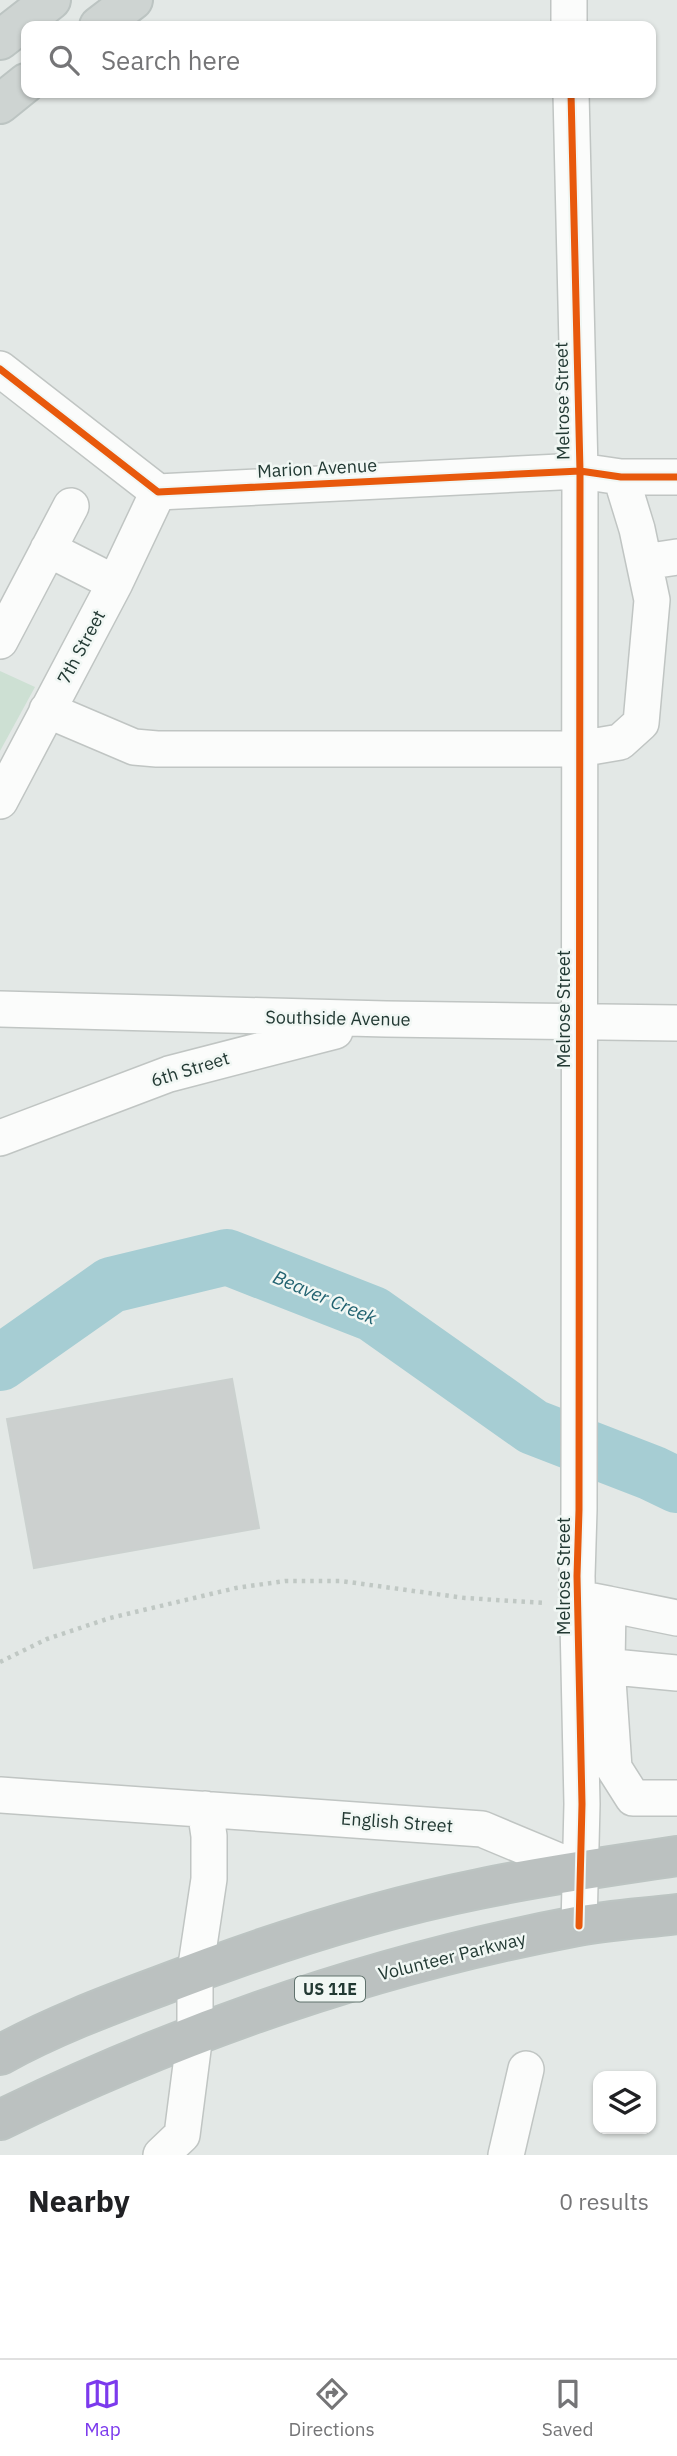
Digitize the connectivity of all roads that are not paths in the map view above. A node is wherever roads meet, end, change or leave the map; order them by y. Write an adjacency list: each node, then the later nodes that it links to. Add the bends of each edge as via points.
1 (51, 0): 4 (main road)
2 (133, 0): 5 (main road)
3 (569, 0): 6 (street)
4 (24, 21)
5 (106, 21)
6 (569, 21)
7 (21, 24): 8 (main road)
8 (0, 40)
9 (21, 87): 11 (main road)
10 (571, 98): 13 (street, Melrose Street)
11 (0, 104)
12 (0, 369): 16 (street)
13 (580, 471): 14 (street, Marion Avenue); 16 (street, Marion Avenue); 24 (street, Melrose Street)
14 (621, 477): 15 (street, Marion Avenue); 19 (street, via 637,529)
15 (677, 477)
16 (158, 492): 20 (street, 7th Street)
17 (71, 506): 18 (street)
18 (48, 549): 20 (street); 22 (street)
19 (661, 560): 21 (street, via 652,600)
20 (115, 583): 23 (street, 7th Street)
21 (664, 611): 24 (street, via 640,723 621,742)
22 (1, 641)
23 (47, 710): 24 (street, via 145,748); 25 (street, 7th Street)
24 (579, 749): 28 (street, Melrose Street)
25 (0, 801)
26 (0, 1009): 27 (street, Southside Avenue)
27 (386, 1019): 28 (street, Southside Avenue); 30 (street, 6th Street, via 169,1074)
28 (579, 1021): 29 (street, Southside Avenue); 31 (street, Melrose Street)
29 (677, 1023)
30 (0, 1138)
31 (577, 1602): 32 (street); 33 (street, Melrose Street)
32 (677, 1618)
33 (593, 1665): 34 (street); 36 (street, via 614,1768 633,1798); 39 (street, Melrose Street)
34 (677, 1673)
35 (0, 1795): 37 (street, English Street)
36 (677, 1798)
37 (205, 1809): 39 (street, English Street, via 482,1829); 42 (street, via 209,1879)
38 (677, 1857): 39 (highway)
39 (580, 1870): 41 (street, Melrose Street); 42 (highway, via 384,1912)
40 (677, 1914): 41 (highway, Volunteer Parkway / US 11E)
41 (579, 1926): 43 (highway, Volunteer Parkway / US 11E, via 473,1949 279,2003)
42 (195, 1972): 43 (street); 44 (highway, via 88,2013)
43 (195, 2034): 46 (highway, Volunteer Parkway / US 11E); 47 (street, via 182,2135)
44 (0, 2055)
45 (526, 2069): 48 (street)
46 (0, 2120)
47 (161, 2155)
48 (506, 2155)

